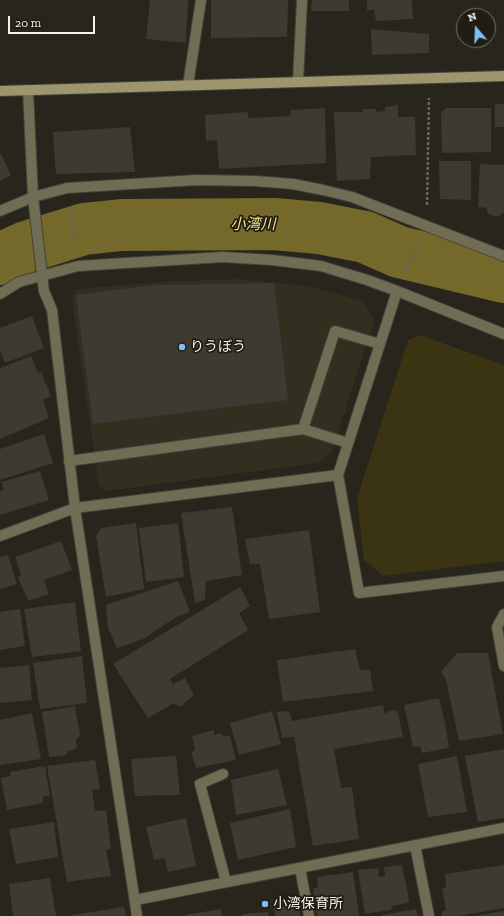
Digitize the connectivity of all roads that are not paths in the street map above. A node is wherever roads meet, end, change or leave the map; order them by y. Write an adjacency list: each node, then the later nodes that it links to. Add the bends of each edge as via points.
1 (201, 0): 5 (street)
2 (302, 0): 4 (street)
3 (504, 76): 4 (street)
4 (298, 82): 5 (street)
5 (188, 85): 6 (street)
6 (28, 90): 7 (street); 8 (street)
7 (0, 91)
8 (32, 196): 9 (street); 10 (street, via 67,188 175,181 285,184 352,197); 11 (street)
9 (0, 211)
10 (504, 256)
11 (42, 275): 12 (street, via 78,266 223,257 321,266); 13 (street, via 18,282); 18 (street, via 44,291 52,310)
12 (397, 291): 14 (street); 15 (street)
13 (0, 294)
14 (504, 334)
15 (380, 344): 16 (street, via 335,331); 17 (street)
16 (303, 429): 17 (street); 18 (street)
17 (348, 443): 19 (street)
18 (69, 461): 20 (street)
19 (338, 475): 20 (street); 22 (street, via 359,593)
20 (75, 508): 21 (street); 30 (street)
21 (0, 536)
22 (504, 576)
23 (504, 614): 24 (street, via 497,627)
24 (504, 666)
25 (223, 774): 29 (street, via 200,784)
26 (504, 828): 27 (street)
27 (415, 845): 28 (street); 33 (street)
28 (300, 868): 29 (street); 32 (street)
29 (226, 882): 30 (street)
30 (135, 900): 31 (street)
31 (137, 916)
32 (308, 916)
33 (429, 916)

